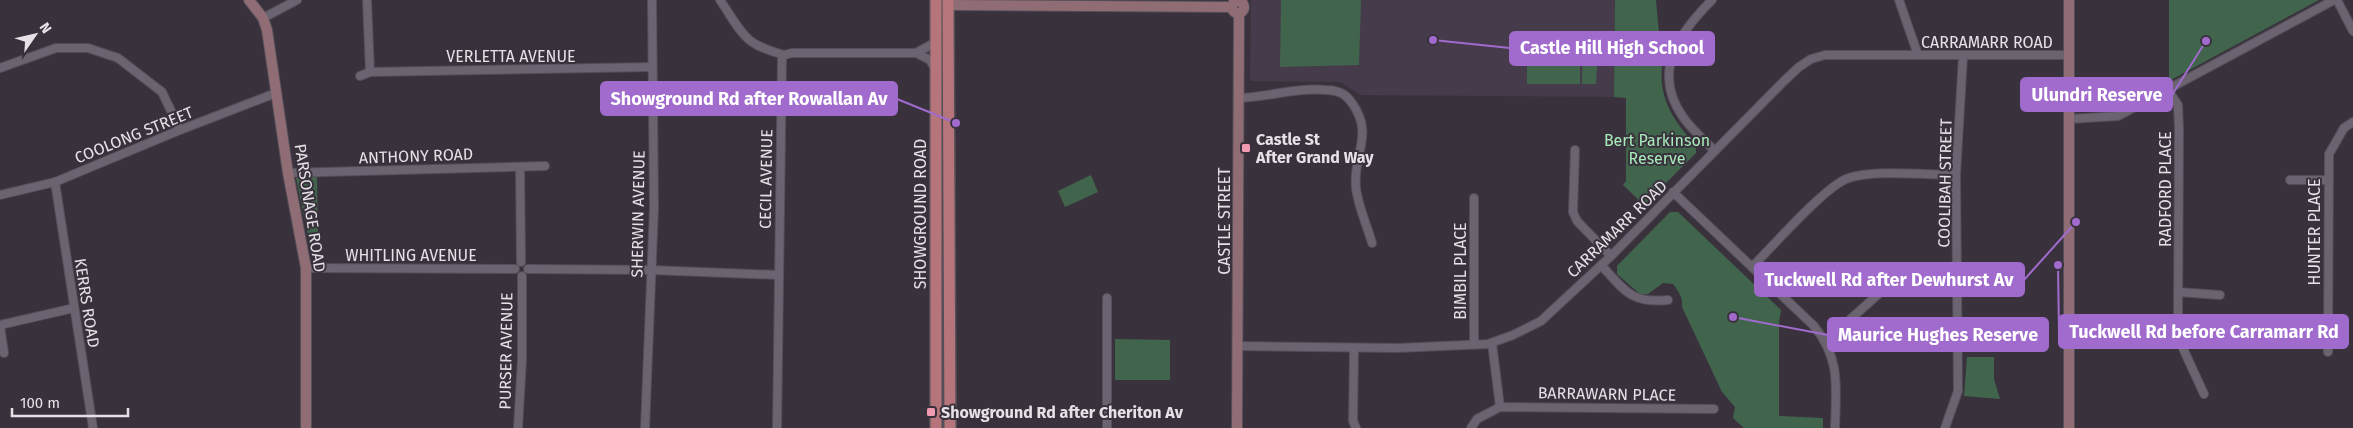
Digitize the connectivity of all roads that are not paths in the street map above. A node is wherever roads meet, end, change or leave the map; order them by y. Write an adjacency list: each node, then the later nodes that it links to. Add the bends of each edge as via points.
1 (249, 0): 14 (street, PARSONAGE ROAD)
2 (297, 0): 14 (street)
3 (367, 0): 24 (street)
4 (652, 0): 22 (street, SHERWIN AVENUE)
5 (720, 0): 18 (street, via 750,42)
6 (1712, 0): 34 (street, via 1677,41 1670,77 1674,100 1683,117)
7 (1899, 0): 19 (street)
8 (2070, 0): 20 (street)
9 (2336, 0): 15 (street); 27 (street)
10 (936, 3): 11 (main road); 16 (main road, SHOWGROUND ROAD)
11 (948, 3): 12 (street); 79 (main road, SHOWGROUND ROAD)
12 (1073, 3): 13 (street)
13 (1237, 5): 29 (street, CASTLE STREET)
14 (263, 18): 28 (street, PARSONAGE ROAD)
15 (2353, 31)
16 (936, 42): 17 (street); 25 (main road, SHOWGROUND ROAD)
17 (916, 53): 18 (street); 25 (street, via 930,60)
18 (784, 55): 54 (street, CECIL AVENUE, via 781,68)
19 (1918, 55): 21 (street, CARRAMARR ROAD); 34 (street, CARRAMARR ROAD, via 1825,55 1811,59 1794,71)
20 (2069, 55): 21 (street, CARRAMARR ROAD); 30 (street)
21 (1964, 56): 38 (street, COOLIBAH STREET)
22 (652, 67): 24 (street, VERLETTA AVENUE); 53 (street, SHERWIN AVENUE, via 654,208)
23 (0, 68): 32 (street, via 56,48 88,48 118,58 162,92)
24 (370, 72): 26 (street, VERLETTA AVENUE)
25 (936, 72): 78 (main road, SHOWGROUND ROAD)
26 (360, 76)
27 (2168, 90): 30 (street, via 2118,116); 57 (street, RADFORD PLACE, via 2178,104)
28 (276, 94): 32 (street, COOLONG STREET); 37 (street, PARSONAGE ROAD)
29 (1239, 98): 45 (street, via 1303,89 1338,91 1350,99 1363,124 1356,188); 66 (street, CASTLE STREET)
30 (2069, 119): 86 (street)
31 (2353, 122): 40 (street, HUNTER PLACE, via 2344,128 2329,154)
32 (180, 130): 41 (street, COOLONG STREET)
33 (1575, 150): 46 (street, via 1573,212 1577,221)
34 (1715, 151): 42 (street, CARRAMARR ROAD)
35 (545, 166): 36 (street, ANTHONY ROAD)
36 (520, 167): 37 (street, ANTHONY ROAD); 47 (street)
37 (288, 173): 50 (street, PARSONAGE ROAD)
38 (1956, 175): 49 (street, via 1862,175 1845,179 1828,191); 56 (street, COOLIBAH STREET)
39 (2290, 180): 40 (street)
40 (2328, 180): 68 (street, HUNTER PLACE)
41 (55, 182): 43 (street, COOLONG STREET); 61 (street, KERRS ROAD)
42 (1674, 192): 46 (street, CARRAMARR ROAD); 49 (street)
43 (0, 196)
44 (1474, 198): 64 (street, BIMBIL PLACE)
45 (1372, 243)
46 (1611, 256): 48 (street, CARRAMARR ROAD)
47 (521, 262): 51 (street); 52 (street)
48 (1601, 265): 60 (street, via 1636,299); 65 (street, CARRAMARR ROAD, via 1541,321)
49 (1752, 267): 63 (street)
50 (306, 268): 52 (street, WHITLING AVENUE); 74 (street, PARSONAGE ROAD)
51 (528, 269): 53 (street); 55 (street)
52 (515, 270): 55 (street)
53 (651, 270): 54 (street); 76 (street, SHERWIN AVENUE)
54 (779, 274): 77 (street, CECIL AVENUE)
55 (522, 276): 75 (street, PURSER AVENUE)
56 (1957, 277): 63 (street, via 1901,277); 85 (street, COOLIBAH STREET, via 1958,391)
57 (2178, 292): 58 (street); 70 (street, RADFORD PLACE, via 2181,344)
58 (2220, 295)
59 (1107, 298): 80 (street)
60 (1668, 300)
61 (74, 308): 62 (street); 73 (street, KERRS ROAD)
62 (0, 326): 69 (street)
63 (1826, 341): 84 (street, via 1836,372)
64 (1474, 344): 65 (street, CARRAMARR ROAD); 67 (street, CARRAMARR ROAD)
65 (1492, 344): 71 (street)
66 (1238, 346): 67 (street, CARRAMARR ROAD); 81 (street, CASTLE STREET)
67 (1354, 350): 82 (street)
68 (2328, 352)
69 (4, 353)
70 (2204, 394)
71 (1500, 407): 72 (street, BARRAWARN PLACE); 83 (street, via 1477,419)
72 (1714, 409)
73 (92, 428)
74 (306, 428)
75 (518, 428)
76 (645, 428)
77 (777, 428)
78 (936, 428)
79 (950, 428)
80 (1107, 428)
81 (1237, 428)
82 (1356, 428)
83 (1471, 428)
84 (1835, 428)
85 (1945, 428)
86 (2069, 428)

